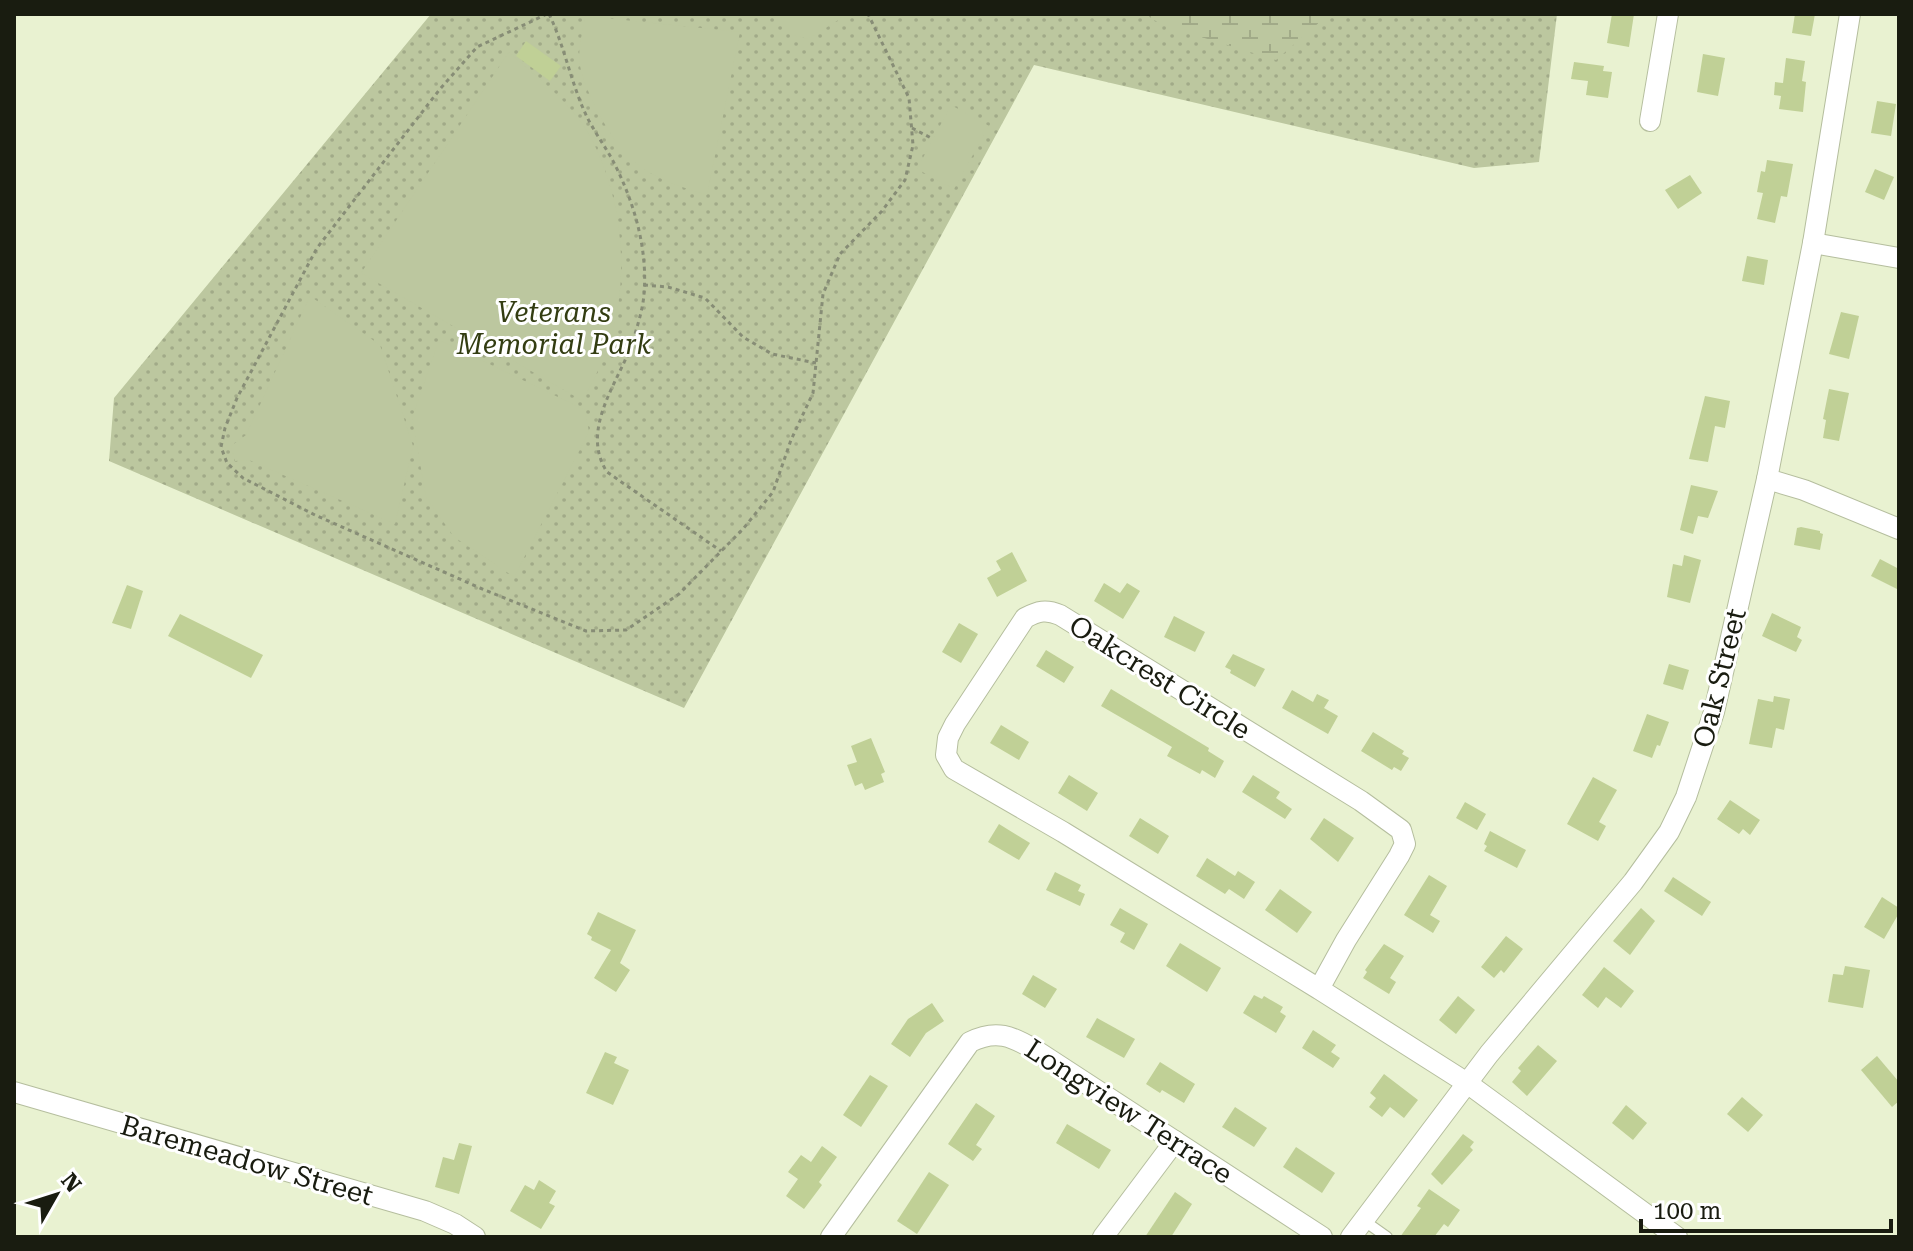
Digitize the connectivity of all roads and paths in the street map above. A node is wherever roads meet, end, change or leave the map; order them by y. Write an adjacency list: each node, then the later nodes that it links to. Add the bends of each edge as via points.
1 (548, 14): 10 (path, via 587,118 627,189 643,254); 14 (path, via 477,47 317,248 237,398 221,447 227,463 243,478 315,515 586,631 626,630 679,594)
2 (868, 14): 6 (path, via 909,98)
3 (1668, 14): 5 (street)
4 (1850, 14): 8 (street, Oak Street)
5 (1650, 121)
6 (912, 128): 7 (path); 11 (path, via 905,180 840,254 823,294)
7 (933, 139)
8 (1813, 243): 9 (street); 12 (street, Oak Street)
9 (1899, 258)
10 (644, 285): 11 (path, via 695,293 743,337 772,354); 14 (path, via 632,343 604,401 599,460 607,472)
11 (816, 363): 14 (path, via 813,393 773,492)
12 (1767, 479): 13 (street); 16 (street, Oak Street, via 1714,712 1669,832)
13 (1899, 529)
14 (721, 551)
15 (1319, 989): 15 (street, Oakcrest Circle, via 954,769 946,755 948,738 1025,618 1038,612 1060,615 1401,830 1405,844 1399,856); 16 (street, Oakcrest Circle)
16 (1467, 1083): 19 (street, Oak Street); 25 (street, Oakcrest Circle)
17 (14, 1092): 20 (street, Baremeadow Street, via 425,1211)
18 (1175, 1141): 21 (street, Longview Terrace, via 1016,1038 985,1034 958,1057); 22 (street); 23 (street, Longview Terrace)
19 (1357, 1229): 24 (lane)
20 (475, 1237)
21 (831, 1237)
22 (1103, 1237)
23 (1322, 1237)
24 (1387, 1237)
25 (1677, 1237)

